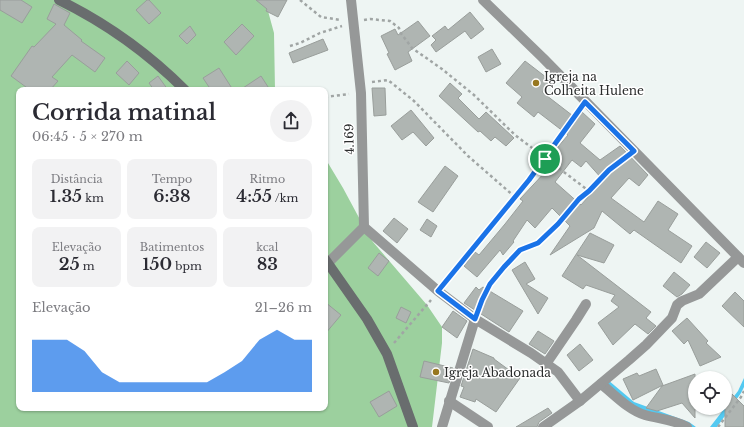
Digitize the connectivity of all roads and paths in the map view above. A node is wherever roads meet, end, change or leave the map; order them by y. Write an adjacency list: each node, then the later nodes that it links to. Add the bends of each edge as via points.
1 (59, 0): 7 (street, via 123,37)
2 (300, 0): 5 (path, via 321,17)
3 (351, 0): 5 (street, 4.169)
4 (483, 0): 10 (street)
5 (353, 22): 6 (path); 8 (street, 4.169); 12 (path, via 370,19 390,21 399,28 412,48 474,95 515,135)
6 (290, 46)
7 (182, 87)
8 (361, 93): 9 (path); 14 (path, via 368,82 388,80 414,101 468,156); 15 (street, 4.169)
9 (328, 97)
10 (585, 102): 11 (street); 12 (path)
11 (634, 151): 13 (path, via 609,170); 17 (street)
12 (545, 159): 13 (path); 14 (path)
13 (589, 191): 21 (path, via 538,243 520,250 504,267 490,284)
14 (516, 197): 19 (path)
15 (364, 227): 16 (street); 19 (street)
16 (328, 259)
17 (741, 260): 24 (street, via 699,294 677,305 672,318 651,340)
18 (328, 264): 22 (street, via 367,319)
19 (438, 291): 21 (street); 22 (path)
20 (586, 304): 23 (street)
21 (475, 319): 23 (street); 26 (street)
22 (387, 354): 28 (street)
23 (546, 364): 27 (street, via 558,372)
24 (601, 384): 27 (street); 32 (street, via 634,410)
25 (744, 391): 33 (path)
26 (449, 401): 29 (street); 30 (street)
27 (580, 401): 31 (street)
28 (413, 427)
29 (442, 427)
30 (488, 427)
31 (544, 427)
32 (687, 427)
33 (718, 427)

